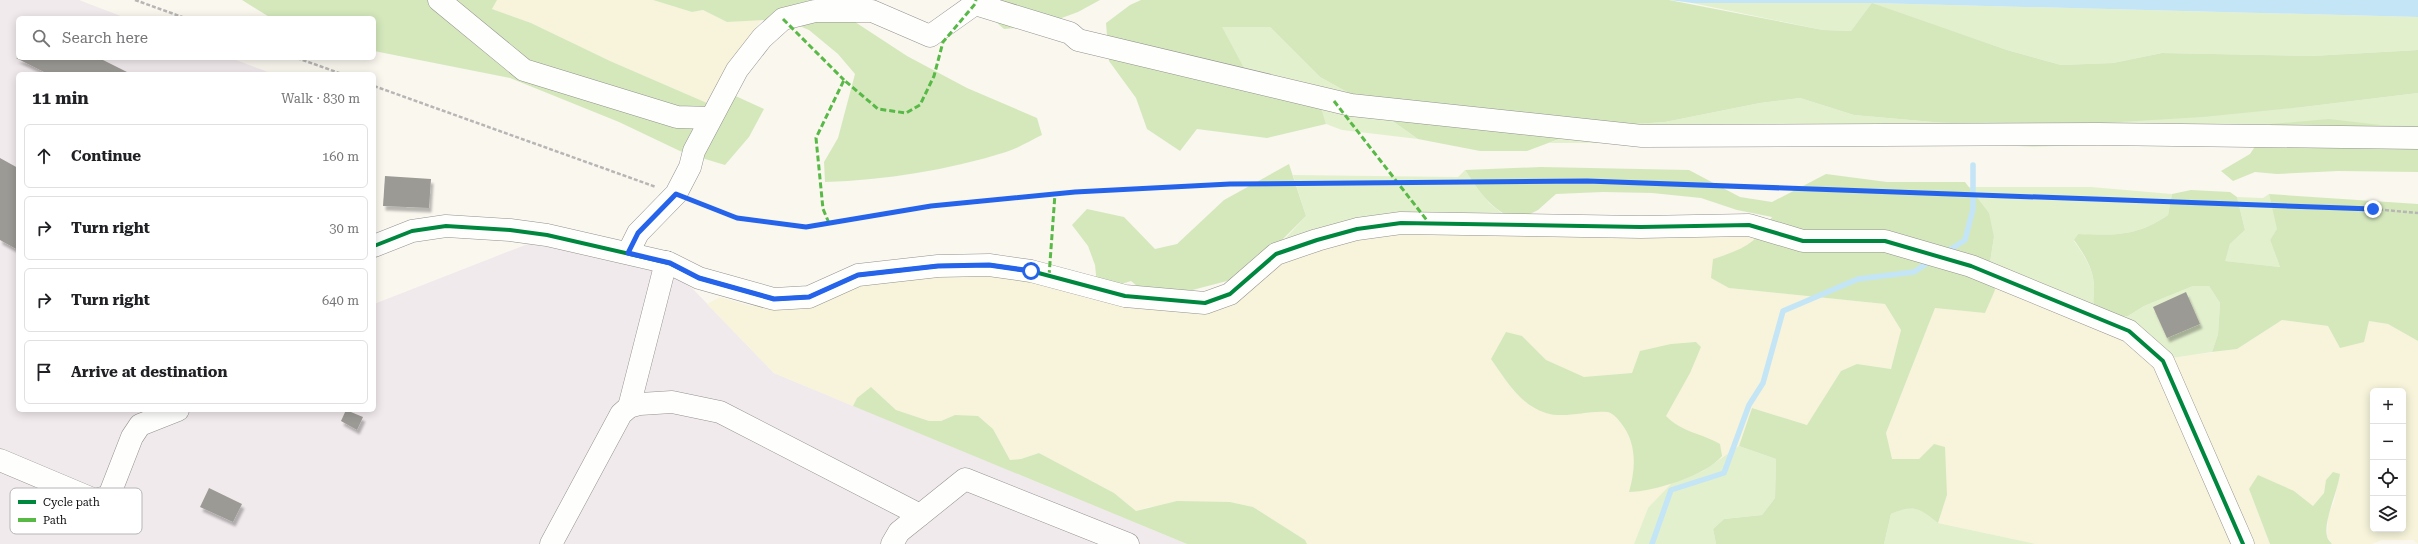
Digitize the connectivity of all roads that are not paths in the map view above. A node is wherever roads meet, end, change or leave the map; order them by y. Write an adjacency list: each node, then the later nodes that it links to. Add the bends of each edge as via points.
1 (439, 0): 2 (street, via 524,70 676,116)
2 (711, 118): 3 (street, via 737,70 762,38 783,19 815,11 872,11 930,36 975,4 1070,33 1078,40 1350,105 1642,136 2098,134); 5 (street, via 676,194 638,233)
3 (2418, 138)
4 (376, 245): 5 (street, via 412,231 446,226 547,236)
5 (628, 253): 6 (street)
6 (666, 262): 7 (street); 16 (street, via 699,278 774,299 809,297 858,275 938,266 989,265 1031,271 1125,296 1205,303 1230,294 1276,254 1357,229 1401,223 1641,227 1748,225 1802,241 1885,241 1971,266 2129,332 2163,361)
7 (629, 407): 12 (street, via 672,402 720,412); 13 (street, via 621,414)
8 (174, 412): 11 (street, via 140,424 132,437)
9 (0, 460): 10 (street)
10 (66, 488)
11 (112, 488)
12 (920, 515): 14 (street, via 899,532); 15 (street, via 964,479)
13 (551, 544)
14 (892, 544)
15 (1128, 544)
16 (2243, 544)

